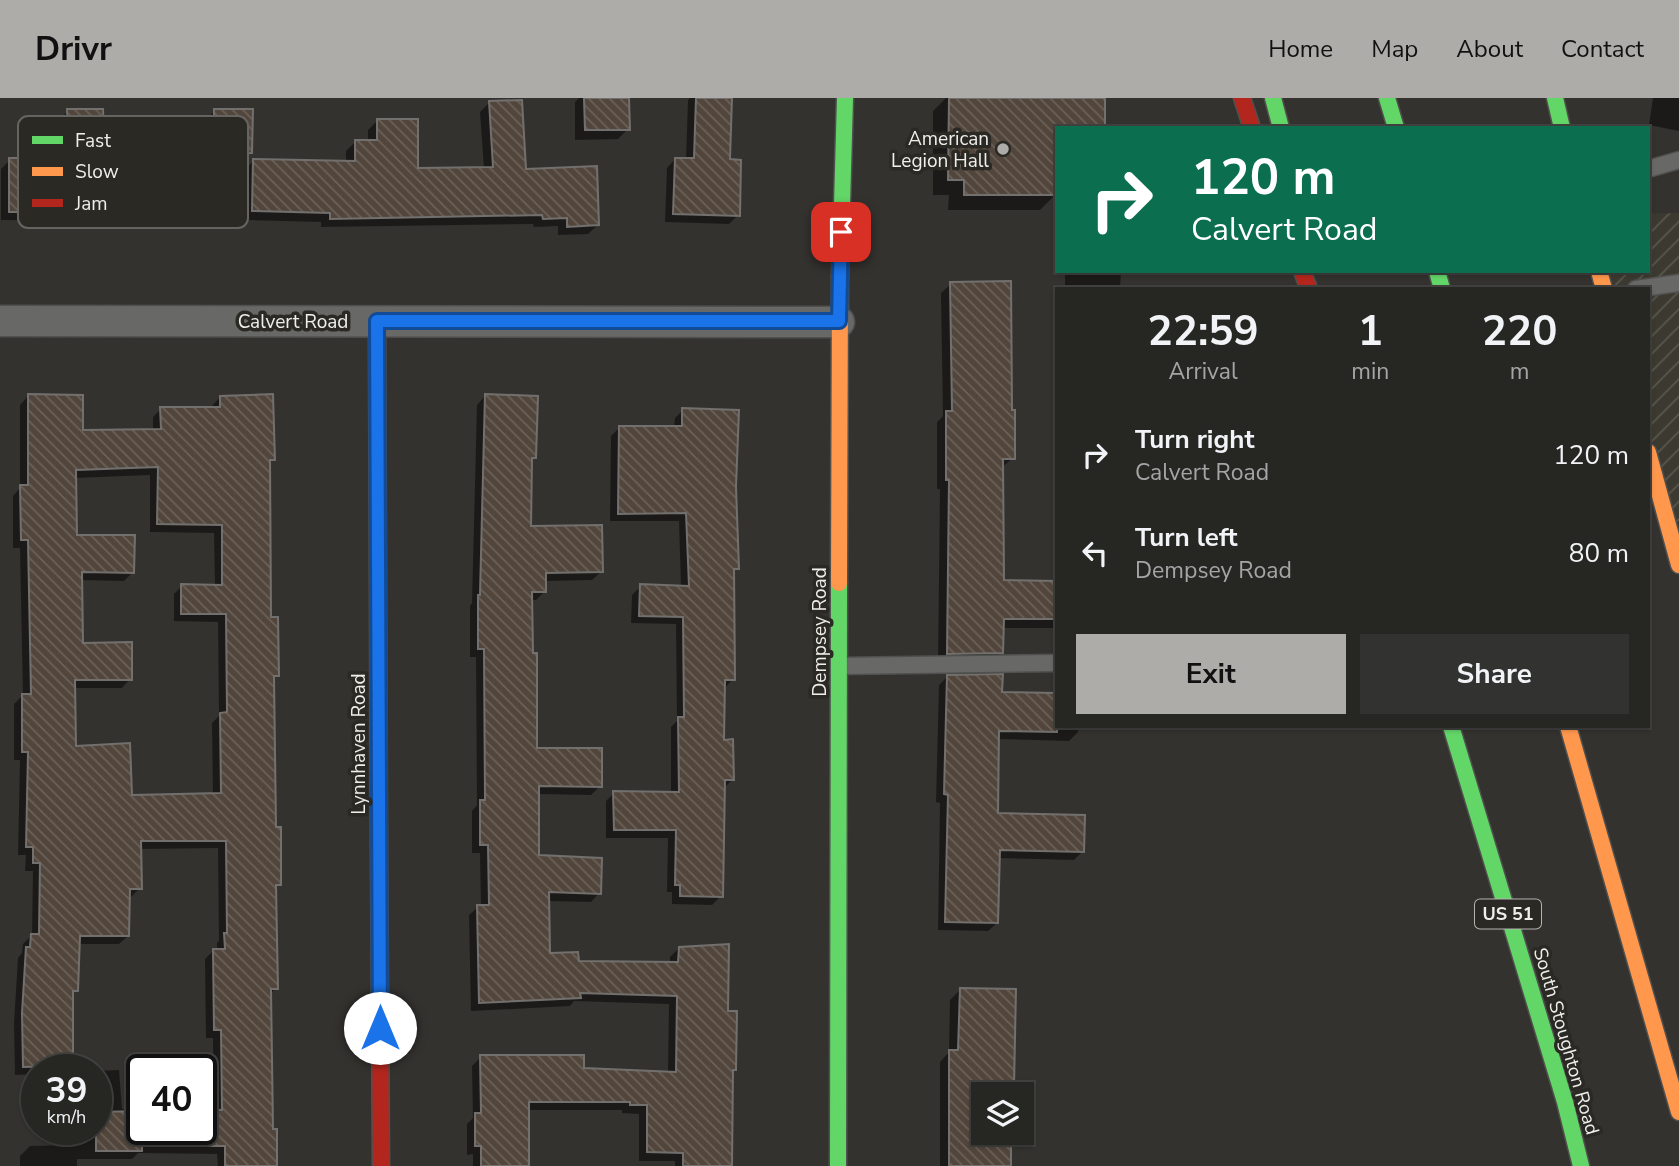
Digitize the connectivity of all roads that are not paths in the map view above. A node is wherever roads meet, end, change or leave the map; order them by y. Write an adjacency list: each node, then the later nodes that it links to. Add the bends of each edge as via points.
1 (845, 98): 16 (street, Dempsey Road)
2 (1242, 98): 6 (street)
3 (1273, 98): 7 (street)
4 (1387, 98): 8 (street)
5 (1555, 98): 9 (street)
6 (1251, 126)
7 (1281, 126)
8 (1395, 126)
9 (1562, 126)
10 (1679, 160): 11 (lane)
11 (1650, 168)
12 (1679, 283): 13 (lane)
13 (1650, 287)
14 (0, 321): 15 (street, Calvert Road)
15 (377, 321): 16 (street, Calvert Road); 24 (street, Lynnhaven Road)
16 (839, 321): 20 (street, Dempsey Road)
17 (1650, 460): 18 (street)
18 (1679, 565)
19 (1055, 663): 20 (lane)
20 (840, 666): 25 (street, Dempsey Road)
21 (1452, 728): 26 (street, South Stoughton Road / US 51)
22 (1569, 728): 23 (street)
23 (1679, 1112)
24 (381, 1166)
25 (838, 1166)
26 (1581, 1166)

